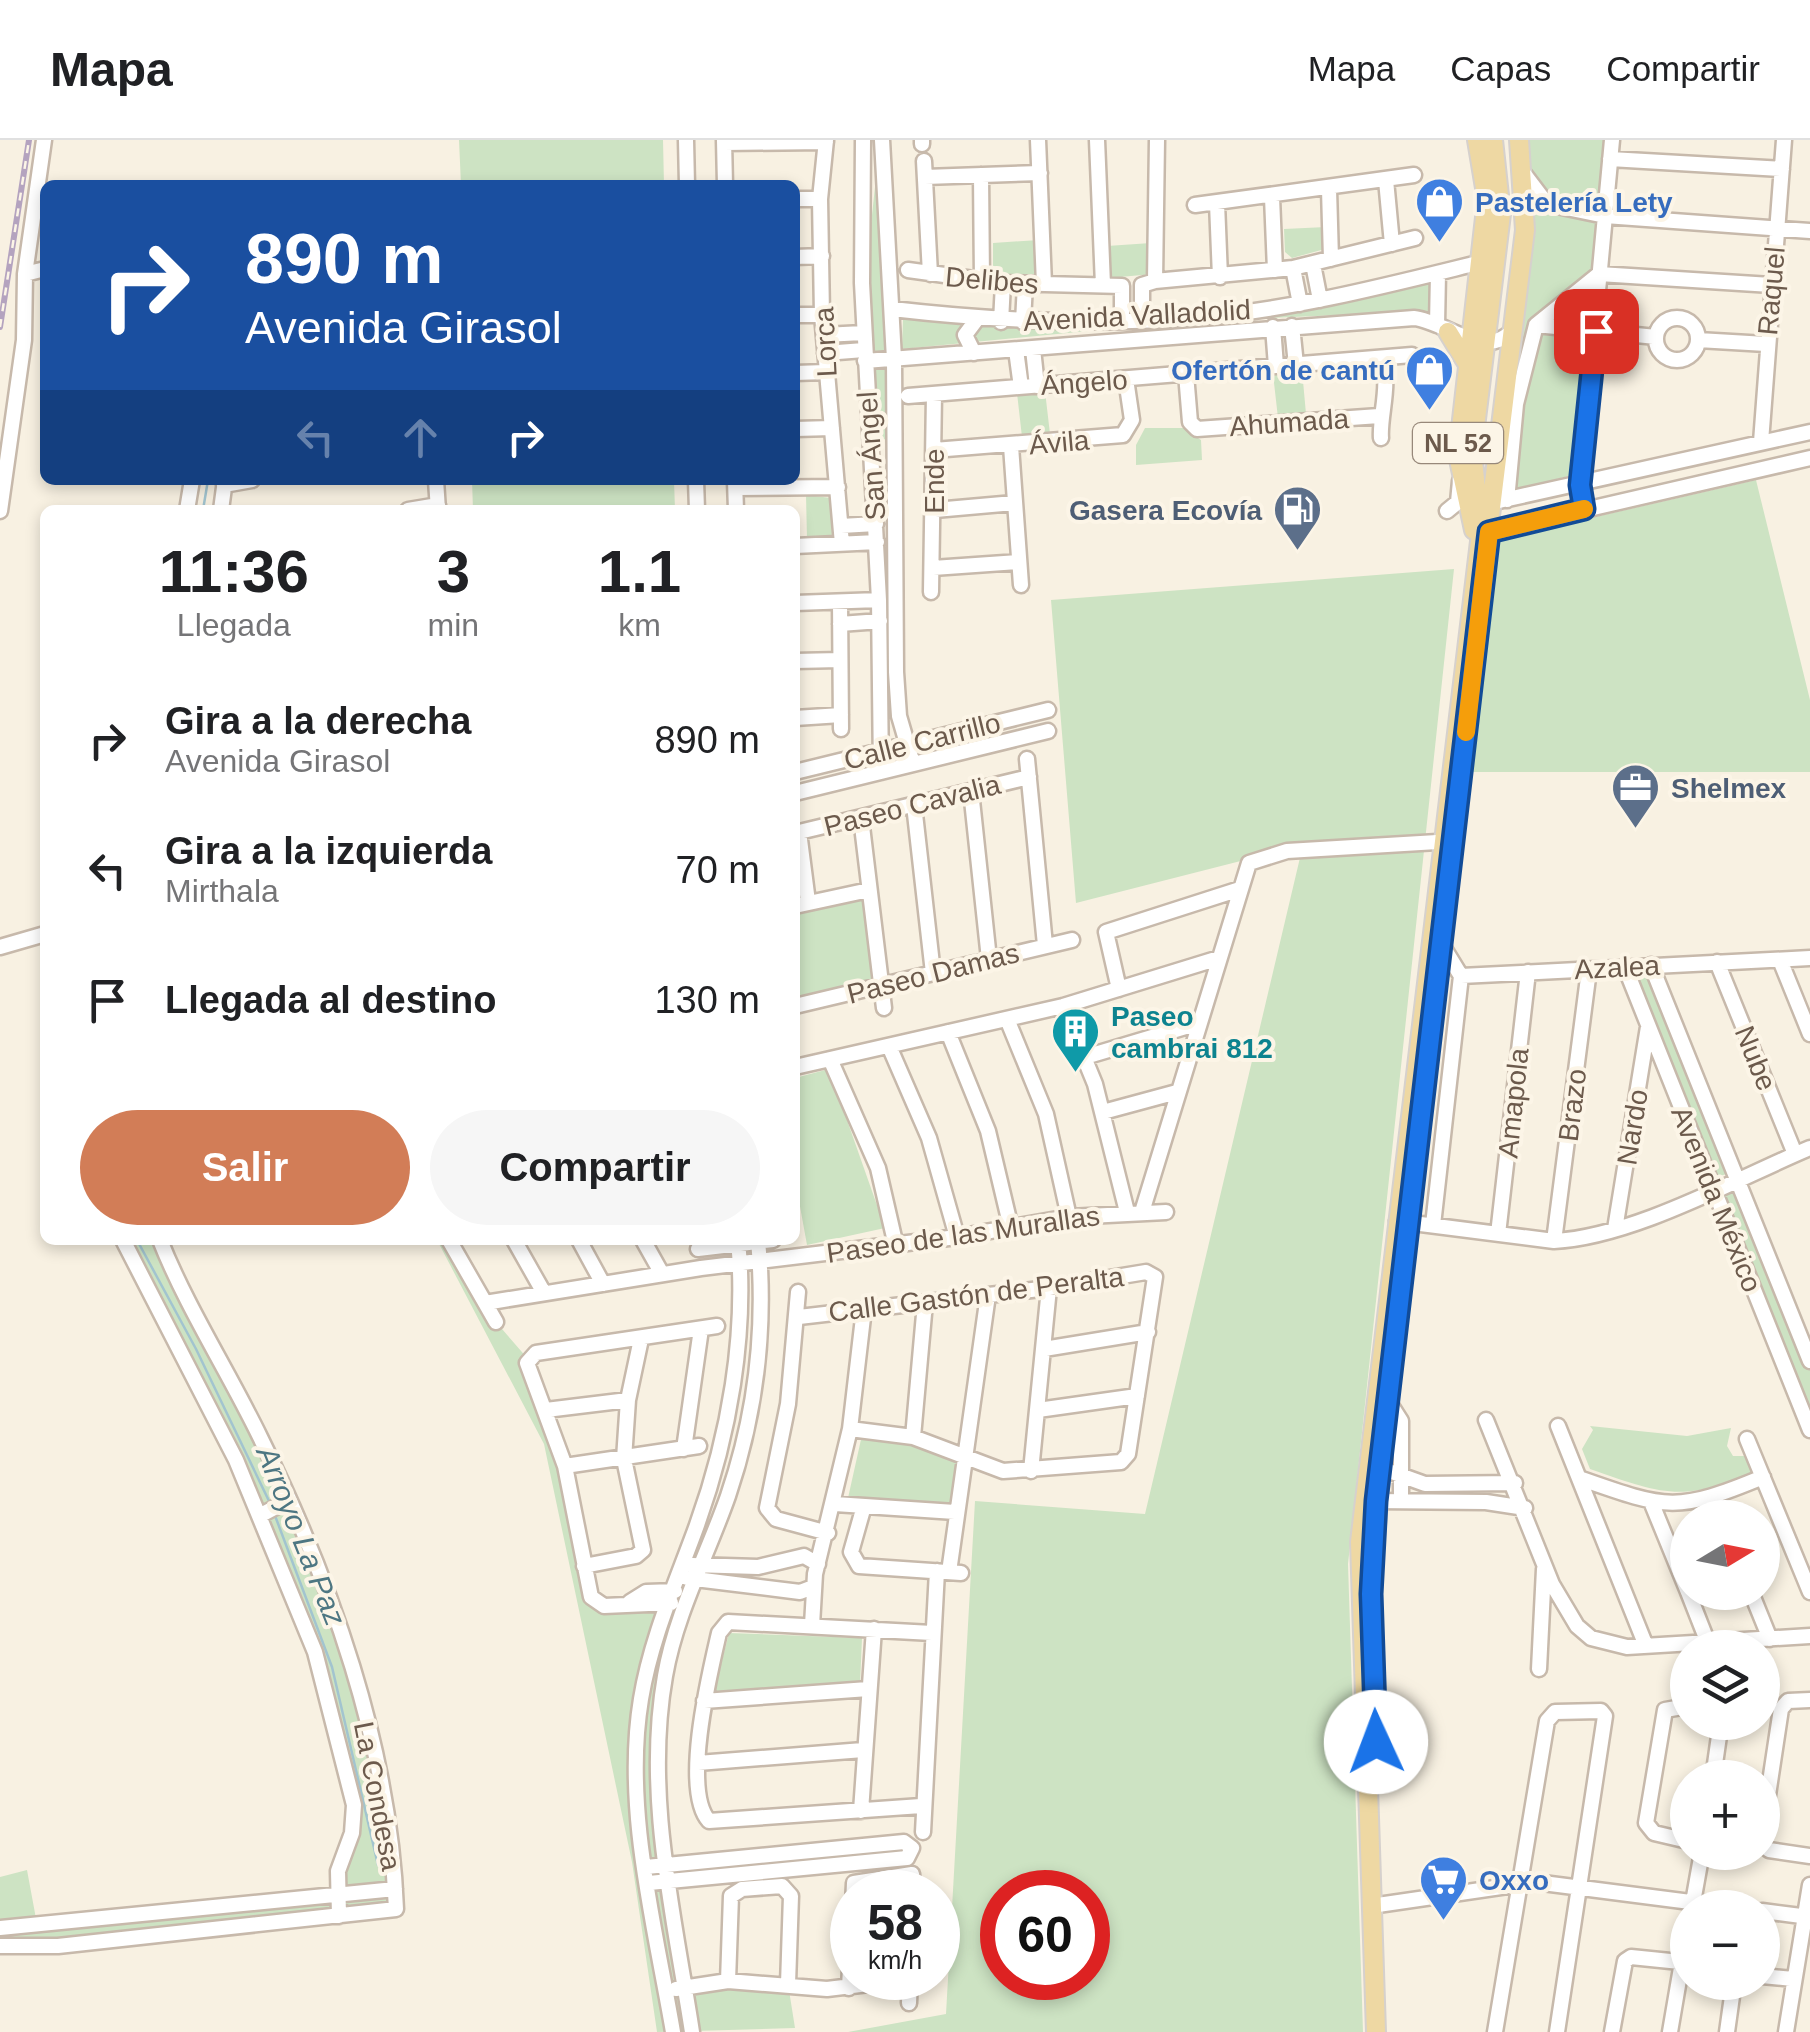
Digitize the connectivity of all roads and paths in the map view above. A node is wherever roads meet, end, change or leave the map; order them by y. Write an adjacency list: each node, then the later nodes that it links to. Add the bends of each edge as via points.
1 (44, 140): 39 (street)
2 (686, 140): 20 (street)
3 (863, 140): 22 (street, San Ángel)
4 (882, 140): 23 (street, San Ángel)
5 (1038, 140): 17 (street)
6 (1097, 140): 59 (street)
7 (1156, 140): 56 (street)
8 (1477, 140): 43 (main road, NL 52, via 1487,200)
9 (1493, 140): 80 (main road, via 1501,214)
10 (1515, 140): 26 (main road, NL 52); 78 (main road, via 1518,200)
11 (1612, 140): 15 (street)
12 (1784, 140): 16 (street, Raquel)
13 (826, 141): 14 (street); 29 (street, Lorca)
14 (724, 142): 21 (street)
15 (1610, 160): 16 (street); 33 (street)
16 (1782, 170): 34 (street, Raquel)
17 (1040, 173): 18 (street); 58 (street)
18 (981, 175): 51 (street, via 924,169); 54 (street)
19 (1414, 175): 24 (street)
20 (688, 180)
21 (725, 180)
22 (862, 180): 23 (street); 76 (street, San Ángel)
23 (885, 180): 63 (street, San Ángel)
24 (1386, 180): 25 (street); 37 (street)
25 (1329, 189): 27 (street); 42 (street)
26 (1526, 190): 31 (street); 31 (street); 78 (main road, NL 52)
27 (1272, 197): 30 (street); 48 (street)
28 (800, 199): 29 (street)
29 (820, 199): 40 (street, Lorca)
30 (1217, 203): 32 (street); 53 (street)
31 (1547, 204): 33 (street)
32 (1195, 205)
33 (1604, 216): 34 (street); 52 (street)
34 (1776, 228): 35 (street); 60 (street, Raquel)
35 (1810, 231)
36 (1415, 238): 37 (street)
37 (1392, 244): 42 (street)
38 (40, 245): 39 (street)
39 (28, 247): 50 (street)
40 (822, 256): 41 (street); 64 (street, Lorca)
41 (800, 257)
42 (1331, 259): 44 (street)
43 (1478, 263): 49 (street, Avenida Valladolid); 80 (main road, NL 52)
44 (1313, 264): 45 (street); 61 (street)
45 (1293, 268): 48 (street); 62 (street)
46 (40, 270): 50 (street)
47 (908, 270): 51 (street, Delibes)
48 (1275, 270): 53 (street)
49 (1438, 273): 61 (street, Avenida Valladolid); 74 (street)
50 (25, 274): 121 (street, via 24,340)
51 (930, 274): 54 (street, Delibes)
52 (1599, 274): 60 (street); 71 (street); 75 (street)
53 (1220, 277): 56 (street)
54 (982, 281): 55 (street, Delibes)
55 (1003, 283): 57 (street, Delibes); 69 (street)
56 (1149, 283): 68 (street)
57 (1025, 284): 58 (street, Delibes); 70 (street)
58 (1044, 284): 59 (street, Delibes)
59 (1103, 285): 67 (street, Delibes, via 1122,286)
60 (1771, 285): 82 (street, Raquel)
61 (1320, 300): 62 (street, Avenida Valladolid)
62 (1300, 304): 68 (street, Avenida Valladolid)
63 (892, 309): 66 (street, Avenida Valladolid); 89 (street, San Ángel)
64 (822, 314): 65 (street); 77 (street, Lorca)
65 (800, 316)
66 (976, 319): 69 (street, Avenida Valladolid); 86 (street, via 965,335)
67 (1122, 321): 68 (street, Avenida Valladolid); 70 (street, Avenida Valladolid)
68 (1142, 321)
69 (1000, 322): 70 (street, Avenida Valladolid)
70 (1023, 322)
71 (1536, 325): 75 (street); 122 (street)
72 (1292, 326): 73 (street, Avenida Valladolid); 74 (street, Avenida Valladolid, via 1414,318); 92 (street)
73 (1273, 328): 83 (street, Avenida Valladolid); 93 (street)
74 (1442, 328): 80 (street, Avenida Valladolid); 91 (main road)
75 (1596, 331): 79 (street); 115 (street)
76 (863, 332): 77 (street); 88 (street, San Ángel)
77 (824, 335): 85 (street, Lorca)
78 (1508, 336): 80 (street, Avenida Valladolid); 122 (main road, NL 52)
79 (1656, 337): 81 (street, via 1664,322 1676,318 1692,324); 81 (street, via 1660,351 1680,360 1693,354)
80 (1476, 339): 91 (main road, NL 52); 122 (main road, via 1472,452)
81 (1698, 340): 82 (street)
82 (1766, 344): 107 (street, Raquel)
83 (1033, 348): 84 (street, Avenida Valladolid); 98 (street)
84 (1016, 350): 86 (street, Avenida Valladolid); 99 (street)
85 (826, 353): 88 (street, Avenida Valladolid); 94 (street, Lorca)
86 (974, 353): 89 (street, Avenida Valladolid)
87 (1412, 355): 90 (street, Ángelo)
88 (865, 356): 89 (street, Avenida Valladolid); 109 (street, San Ángel)
89 (894, 359): 110 (street, San Ángel)
90 (1379, 360): 92 (street, Ángelo); 102 (street, via 1386,372)
91 (1467, 363): 113 (main road, NL 52)
92 (1296, 364): 93 (street, Ángelo)
93 (1276, 366): 96 (street, Ángelo)
94 (826, 372): 95 (street); 103 (street, Lorca)
95 (800, 373)
96 (1186, 374): 97 (street, Ángelo); 102 (street, Ahumada, via 1190,422 1197,428)
97 (1126, 379): 98 (street, Ángelo); 108 (street, Ávila, via 1129,432)
98 (1037, 386): 99 (street, Ángelo)
99 (1021, 387): 100 (street, Ángelo)
100 (934, 394): 101 (street, Ángelo); 111 (street, Ende)
101 (908, 396)
102 (1379, 416): 106 (street)
103 (832, 428): 104 (street); 116 (street, Lorca)
104 (800, 429)
105 (1810, 432): 107 (street)
106 (1381, 438)
107 (1761, 442): 115 (street)
108 (1011, 446): 111 (street, Ávila); 117 (street)
109 (871, 450): 110 (street); 123 (street, San Ángel)
110 (893, 450): 139 (street, San Ángel)
111 (934, 450): 119 (street, Ende)
112 (1810, 458): 118 (street)
113 (1460, 476): 120 (street, via 1458,502); 122 (main road, NL 52)
114 (762, 485): 116 (street)
115 (1580, 485): 118 (street); 122 (street)
116 (838, 488): 124 (street, Lorca)
117 (1014, 503): 119 (street); 128 (street)
118 (1584, 509): 122 (street)
119 (935, 510): 129 (street, Ende)
120 (1447, 511)
121 (0, 512)
122 (1484, 522): 155 (main road, NL 52)
123 (876, 524): 124 (street); 125 (street, San Ángel)
124 (841, 526): 126 (street, Lorca)
125 (876, 542): 126 (street); 132 (street, San Ángel)
126 (842, 544): 127 (street)
127 (800, 546)
128 (1019, 562): 129 (street); 130 (street)
129 (932, 568): 131 (street, Ende)
130 (1021, 585)
131 (931, 592)
132 (879, 600): 133 (street); 135 (street, San Ángel)
133 (840, 602): 134 (street); 136 (street)
134 (800, 603)
135 (880, 621): 136 (street); 139 (street, San Ángel)
136 (840, 624): 137 (street)
137 (840, 660): 138 (street); 141 (street, via 841,722)
138 (800, 661)
139 (888, 672): 143 (street, San Ángel); 144 (street, San Ángel)
140 (1048, 710): 143 (street, Calle Carrillo)
141 (800, 718)
142 (1048, 731): 146 (street, Calle Carrillo)
143 (908, 744): 144 (street, Calle Carrillo); 146 (street, San Ángel)
144 (878, 751): 147 (street, Calle Carrillo); 148 (street, San Ángel)
145 (1027, 759): 149 (street)
146 (913, 764): 148 (street, Calle Carrillo)
147 (800, 771)
148 (881, 772): 151 (street, Calle Carrillo)
149 (1029, 777): 150 (street, Paseo Cavalia); 161 (street)
150 (971, 791): 152 (street, Paseo Cavalia); 166 (street)
151 (800, 792)
152 (914, 805): 153 (street, Paseo Cavalia); 173 (street)
153 (861, 818): 154 (street, Paseo Cavalia); 157 (street)
154 (800, 832)
155 (1449, 841): 156 (street, via 1287,851 1252,861); 162 (main road, NL 52); 198 (main road)
156 (1240, 889): 164 (street); 176 (street, via 1106,932)
157 (869, 890): 158 (street); 175 (street)
158 (801, 904)
159 (40, 935): 163 (street)
160 (1072, 940): 161 (street, Paseo Damas)
161 (1046, 945): 166 (street, Paseo Damas)
162 (1442, 945): 174 (street); 198 (main road, NL 52)
163 (0, 947)
164 (1219, 958): 176 (street); 182 (street)
165 (1810, 958): 167 (street, Azalea)
166 (989, 959): 173 (street, Paseo Damas)
167 (1780, 960): 168 (street, Azalea); 179 (street)
168 (1717, 962): 169 (street, Azalea); 192 (street, Nube)
169 (1651, 965): 170 (street, Azalea); 193 (street, Avenida México)
170 (1626, 967): 171 (street, Azalea); 183 (street, Avenida México)
171 (1589, 970): 172 (street, Azalea); 204 (street, Brazo)
172 (1528, 972): 174 (street, Azalea); 202 (street, Amapola)
173 (933, 973): 175 (street, Paseo Damas)
174 (1461, 976): 199 (street)
175 (880, 986): 177 (street, Paseo Damas); 180 (street)
176 (1119, 989): 178 (street)
177 (800, 1005)
178 (1062, 1006): 181 (street); 187 (street)
179 (1804, 1006): 185 (street)
180 (884, 1008)
181 (1007, 1019): 184 (street); 197 (street, via 1046,1114)
182 (1198, 1023): 187 (street); 190 (street)
183 (1648, 1026): 194 (street, Avenida México); 201 (street, Nardo)
184 (948, 1032): 186 (street); 200 (street, via 988,1130)
185 (1810, 1034)
186 (888, 1046): 188 (street); 203 (street, via 928,1138)
187 (1085, 1057): 191 (street)
188 (830, 1059): 189 (street); 215 (street, via 878,1168)
189 (800, 1066)
190 (1177, 1092): 191 (street); 195 (street)
191 (1103, 1112): 195 (street)
192 (1803, 1152): 193 (street)
193 (1736, 1180): 194 (street); 234 (street, Avenida México)
194 (1714, 1190): 201 (street); 243 (street, Avenida México)
195 (1134, 1212): 196 (street, Paseo de las Murallas); 197 (street, Paseo de las Murallas)
196 (1166, 1212)
197 (1070, 1217): 200 (street, Paseo de las Murallas)
198 (1402, 1222): 199 (street); 236 (main road, NL 52); 251 (main road, via 1373,1420)
199 (1433, 1225): 202 (street)
200 (1011, 1228): 203 (street, Paseo de las Murallas)
201 (1615, 1229): 204 (street)
202 (1498, 1234): 204 (street)
203 (956, 1237): 215 (street, Paseo de las Murallas)
204 (1554, 1241)
205 (126, 1245): 267 (street, La Condesa)
206 (162, 1245): 261 (street, La Condesa)
207 (452, 1245): 226 (street)
208 (517, 1245): 224 (street)
209 (582, 1245): 221 (street)
210 (647, 1245): 220 (street)
211 (698, 1245): 219 (street)
212 (738, 1245): 218 (street)
213 (762, 1245): 217 (street)
214 (795, 1245): 216 (street)
215 (896, 1246): 216 (street, Paseo de las Murallas)
216 (796, 1256): 217 (street, Paseo de las Murallas)
217 (760, 1261): 218 (street, Paseo de las Murallas); 275 (street, via 750,1409 729,1492)
218 (740, 1263): 219 (street, Paseo de las Murallas); 274 (street, via 726,1420)
219 (701, 1268): 220 (street, Paseo de las Murallas)
220 (662, 1274): 221 (street, Paseo de las Murallas)
221 (603, 1284): 224 (street, Paseo de las Murallas)
222 (1049, 1288): 225 (street, Calle Gastón de Peralta); 231 (street, Calle Gastón de Peralta, via 1153,1274); 233 (street)
223 (798, 1292): 229 (street)
224 (544, 1293): 226 (street, Paseo de las Murallas)
225 (988, 1295): 227 (street, Calle Gastón de Peralta); 249 (street)
226 (485, 1302): 230 (street)
227 (926, 1303): 228 (street, Calle Gastón de Peralta); 244 (street)
228 (864, 1309): 229 (street, Calle Gastón de Peralta); 242 (street)
229 (799, 1317): 268 (street, via 767,1508 776,1520)
230 (496, 1322)
231 (1148, 1332): 233 (street); 235 (street)
232 (641, 1338): 237 (street); 238 (street, via 528,1358); 247 (street, via 709,1327)
233 (1044, 1349): 239 (street)
234 (1810, 1362)
235 (1137, 1396): 239 (street); 252 (street, via 1121,1462)
236 (1387, 1399): 251 (main road, NL 52); 255 (street, via 1401,1422)
237 (628, 1400): 238 (street); 248 (street)
238 (546, 1410): 250 (street)
239 (1038, 1410): 252 (street)
240 (1486, 1420): 256 (street)
241 (1558, 1426): 254 (street)
242 (850, 1429): 244 (street); 262 (street)
243 (1810, 1430)
244 (914, 1436): 249 (street)
245 (1747, 1439): 253 (street)
246 (700, 1446): 247 (street)
247 (684, 1448): 248 (street)
248 (624, 1459): 250 (street); 272 (street, via 643,1548 636,1556)
249 (967, 1460): 252 (street); 266 (street)
250 (565, 1466): 272 (street)
251 (1373, 1470): 255 (street); 260 (main road, NL 52); 309 (main road, via 1360,1570)
252 (1031, 1471)
253 (1763, 1476): 257 (street); 277 (street)
254 (1580, 1478): 263 (street); 284 (street)
255 (1402, 1479): 256 (street); 258 (street)
256 (1515, 1484): 265 (street)
257 (1714, 1497): 259 (street); 263 (street)
258 (1401, 1500): 260 (street); 265 (street)
259 (1715, 1500)
260 (1376, 1501): 309 (main road, NL 52)
261 (286, 1502): 267 (street); 306 (street, La Condesa, via 357,1687 393,1844)
262 (835, 1504): 264 (street); 268 (street)
263 (1652, 1504): 269 (street)
264 (864, 1506): 266 (street); 273 (street, via 854,1562)
265 (1525, 1508): 271 (street)
266 (955, 1512): 273 (street)
267 (264, 1513): 307 (street, La Condesa, via 314,1652 354,1804)
268 (826, 1528): 270 (street)
269 (1670, 1548)
270 (811, 1560): 275 (street); 276 (street)
271 (1544, 1563): 284 (street, via 1564,1608 1591,1638 1610,1646); 285 (street)
272 (584, 1566): 274 (street, via 591,1597 604,1606)
273 (949, 1572): 280 (street)
274 (673, 1584): 275 (street); 275 (street); 300 (street, via 647,1665 636,1746)
275 (693, 1584): 276 (street); 299 (street, via 672,1644 658,1726)
276 (807, 1590): 278 (street)
277 (1810, 1592)
278 (804, 1625): 279 (street); 288 (street, via 733,1621 719,1633)
279 (874, 1629): 280 (street); 286 (street)
280 (932, 1633): 293 (street)
281 (1810, 1636): 282 (street)
282 (1780, 1638)
283 (1670, 1644): 284 (street)
284 (1646, 1646)
285 (1539, 1669)
286 (868, 1689): 288 (street); 290 (street)
287 (1810, 1700): 291 (street, via 1788,1701 1780,1714)
288 (704, 1701): 292 (street)
289 (1670, 1708): 296 (street, via 1646,1822 1654,1834)
290 (863, 1750): 292 (street); 294 (street)
291 (1773, 1760)
292 (698, 1764): 294 (street, via 708,1821)
293 (921, 1806): 294 (street); 295 (street)
294 (861, 1811)
295 (922, 1832)
296 (1670, 1837)
297 (1780, 1852): 298 (street)
298 (1810, 1856)
299 (667, 1865): 300 (street); 301 (street); 301 (street, via 904,1842 912,1848 907,1858)
300 (646, 1867): 303 (street)
301 (669, 1881): 303 (street); 320 (street)
302 (1522, 1882): 304 (street); 304 (street, via 1547,1721 1555,1712 1604,1713); 309 (street); 331 (street)
303 (649, 1883): 322 (street)
304 (1578, 1885): 308 (street); 332 (street)
305 (1810, 1885): 312 (street)
306 (395, 1889): 307 (street); 311 (street, La Condesa, via 396,1909)
307 (338, 1895): 311 (street, La Condesa); 313 (street)
308 (1670, 1900)
309 (1376, 1905): 329 (main road); 330 (main road, NL 52)
310 (1780, 1913): 312 (street)
311 (338, 1916): 314 (street, via 58,1946)
312 (1807, 1917): 317 (street)
313 (0, 1928)
314 (0, 1946)
315 (1670, 1961): 333 (street, via 1631,1957 1623,1965)
316 (1780, 1978): 317 (street)
317 (1793, 1979): 336 (street)
318 (728, 1981): 319 (street); 319 (street, via 731,1896 782,1886 791,1896); 320 (street)
319 (788, 1984): 321 (street)
320 (685, 1988): 322 (street); 328 (street)
321 (830, 1989)
322 (666, 1990): 327 (street)
323 (909, 2000): 326 (street)
324 (1675, 2000): 334 (street)
325 (1731, 2000): 335 (street)
326 (909, 2004)
327 (673, 2032)
328 (692, 2032)
329 (1376, 2032)
330 (1386, 2032)
331 (1495, 2032)
332 (1557, 2032)
333 (1612, 2032)
334 (1670, 2032)
335 (1727, 2032)
336 (1786, 2032)

